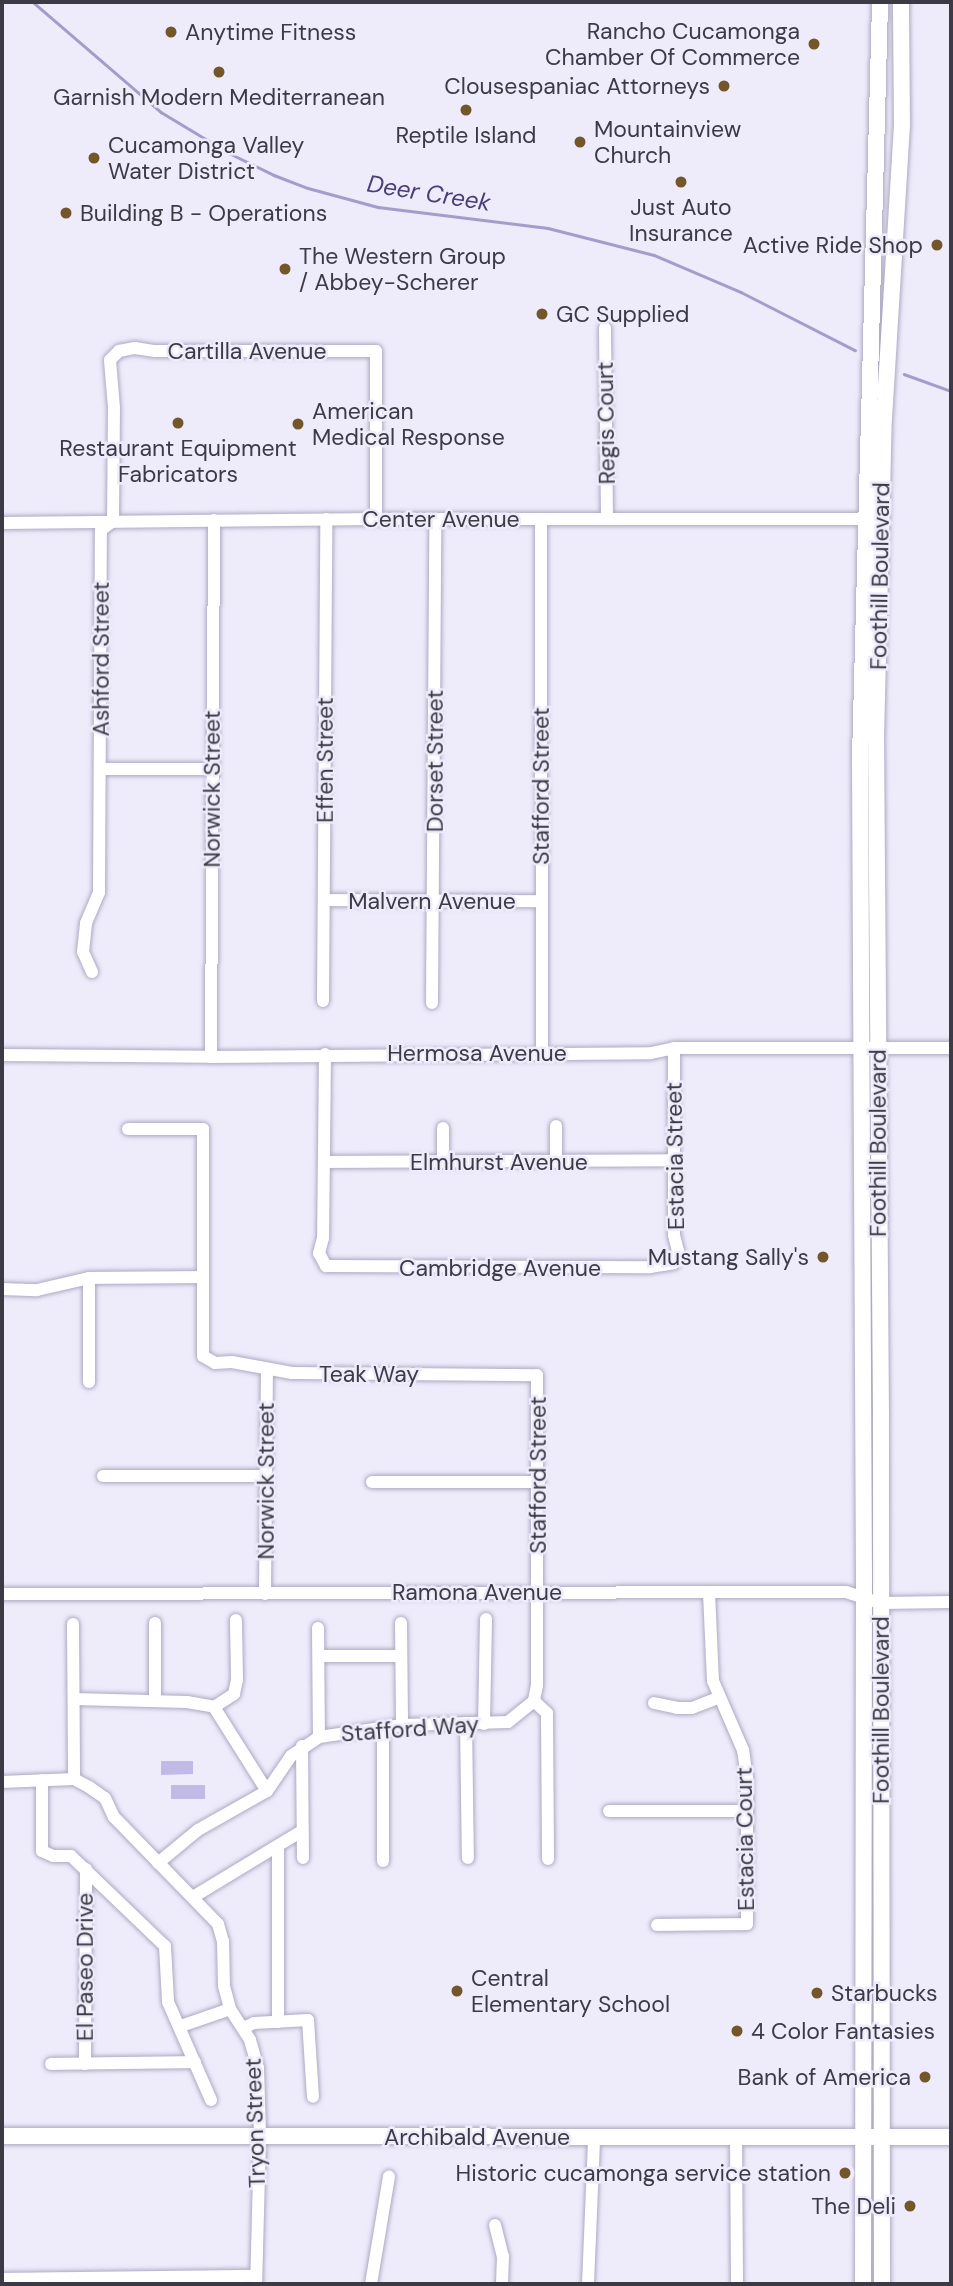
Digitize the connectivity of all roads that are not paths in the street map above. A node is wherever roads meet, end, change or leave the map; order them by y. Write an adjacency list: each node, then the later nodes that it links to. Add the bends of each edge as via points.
1 (880, 2): 10 (main road, Foothill Boulevard)
2 (901, 2): 10 (main road, Foothill Boulevard, via 900,172)
3 (605, 328): 5 (street, Regis Court)
4 (119, 351): 7 (street, Cartilla Avenue, via 376,351); 11 (street, Ashford Street, via 109,369 114,408)
5 (607, 518): 9 (street, Center Avenue); 10 (street, Center Avenue)
6 (326, 519): 7 (street, Center Avenue); 12 (street, Center Avenue); 16 (street, Effen Street)
7 (376, 519): 8 (street, Center Avenue)
8 (435, 519): 9 (street, Center Avenue); 17 (street, Dorset Street)
9 (541, 519): 18 (street, Stafford Street)
10 (873, 519): 24 (main road, Foothill Boulevard, via 860,757); 25 (main road, Foothill Boulevard)
11 (113, 520): 12 (street, Center Avenue); 13 (street, Center Avenue); 14 (street, Ashford Street, via 101,530)
12 (214, 520): 15 (street, Norwick Street)
13 (2, 523)
14 (100, 769): 15 (street); 19 (street, Ashford Street, via 99,893 86,923 83,952)
15 (212, 769): 29 (street, Norwick Street)
16 (324, 900): 17 (street, Malvern Avenue); 20 (street, Effen Street)
17 (434, 901): 18 (street, Malvern Avenue); 21 (street, Dorset Street)
18 (541, 901): 26 (street, Stafford Street)
19 (92, 972)
20 (323, 1001)
21 (432, 1003)
22 (674, 1048): 24 (street, Hermosa Avenue); 26 (street, Hermosa Avenue, via 651,1053); 33 (street, Estacia Street)
23 (951, 1048): 25 (street, Hermosa Avenue)
24 (860, 1049): 25 (street, Hermosa Avenue); 52 (main road, Foothill Boulevard)
25 (877, 1049): 52 (main road, Foothill Boulevard)
26 (542, 1053): 27 (street, Hermosa Avenue)
27 (325, 1054): 29 (street, Hermosa Avenue); 34 (street)
28 (2, 1055): 29 (street, Hermosa Avenue)
29 (211, 1057)
30 (556, 1126): 36 (street)
31 (443, 1128): 35 (street)
32 (128, 1129): 38 (street, via 203,1129)
33 (674, 1160): 36 (street, Elmhurst Avenue); 37 (street, Estacia Street, via 678,1251)
34 (324, 1162): 35 (street, Elmhurst Avenue); 37 (street, Cambridge Avenue, via 319,1253 326,1265 650,1267)
35 (443, 1162): 36 (street, Elmhurst Avenue)
36 (556, 1162)
37 (674, 1263)
38 (203, 1277): 39 (street); 41 (street, Teak Way, via 203,1356 215,1363)
39 (89, 1278): 40 (street, via 37,1290); 43 (street)
40 (2, 1289)
41 (267, 1369): 42 (street, Teak Way); 45 (street, Norwick Street)
42 (537, 1375): 47 (street, Stafford Street)
43 (89, 1382)
44 (103, 1476): 45 (street)
45 (267, 1476): 51 (street, Norwick Street)
46 (372, 1482): 47 (street)
47 (539, 1482): 48 (street, Stafford Street)
48 (537, 1592): 49 (street, Ramona Avenue); 51 (street, Ramona Avenue); 64 (street, Stafford Street)
49 (709, 1593): 52 (street, Ramona Avenue, via 846,1592); 62 (street, Estacia Court, via 710,1665)
50 (2, 1594): 51 (street, Ramona Avenue)
51 (265, 1594)
52 (872, 1601): 53 (street, Ramona Avenue); 104 (main road, Foothill Boulevard); 105 (main road, Foothill Boulevard)
53 (951, 1602)
54 (485, 1619): 69 (street)
55 (236, 1620): 67 (street, via 234,1693)
56 (155, 1623): 65 (street)
57 (401, 1623): 61 (street)
58 (73, 1624): 63 (street)
59 (318, 1628): 60 (street)
60 (319, 1656): 61 (street); 72 (street)
61 (401, 1656): 70 (street)
62 (718, 1698): 66 (street, via 692,1707); 79 (street, Estacia Court, via 743,1750)
63 (74, 1699): 65 (street); 74 (street)
64 (534, 1701): 69 (street, Stafford Way, via 508,1722); 84 (street, via 547,1713)
65 (155, 1702): 67 (street)
66 (654, 1703)
67 (214, 1707): 77 (street)
68 (466, 1723): 69 (street, Stafford Way); 70 (street, Stafford Way); 83 (street)
69 (484, 1724)
70 (402, 1725): 71 (street, Stafford Way)
71 (383, 1728): 72 (street, Stafford Way); 85 (street)
72 (319, 1737): 73 (street, Stafford Way)
73 (302, 1746): 77 (street, Stafford Way); 80 (street)
74 (74, 1779): 75 (street); 86 (street, Tryon Street, via 105,1798 114,1818)
75 (42, 1780): 76 (street); 87 (street, via 42,1851 71,1856)
76 (2, 1782)
77 (267, 1791): 86 (street, Stafford Way, via 198,1830)
78 (609, 1811): 79 (street)
79 (747, 1811): 89 (street, Estacia Court, via 747,1924)
80 (302, 1831): 81 (street); 82 (street)
81 (278, 1846): 88 (street); 91 (street)
82 (303, 1858)
83 (468, 1858)
84 (548, 1859)
85 (383, 1861)
86 (159, 1863): 88 (street, Tryon Street)
87 (86, 1869): 92 (street, via 165,1946 168,2002); 96 (street, El Paseo Drive)
88 (193, 1897): 90 (street, Tryon Street, via 218,1924)
89 (657, 1925)
90 (230, 2009): 92 (street); 93 (street, Tryon Street)
91 (278, 2022): 93 (street); 97 (street, via 308,2020)
92 (181, 2026): 94 (street)
93 (243, 2028): 100 (street, Tryon Street, via 258,2068)
94 (195, 2062): 96 (street); 98 (street)
95 (51, 2064): 96 (street)
96 (85, 2064)
97 (313, 2097)
98 (211, 2100)
99 (2, 2136): 100 (main road, Archibald Avenue)
100 (260, 2136): 102 (main road, Archibald Avenue); 109 (street, Tryon Street)
101 (951, 2137): 105 (main road, Archibald Avenue)
102 (594, 2138): 103 (main road, Archibald Avenue); 112 (street)
103 (736, 2138): 104 (main road, Archibald Avenue); 113 (street)
104 (864, 2138): 105 (main road, Archibald Avenue); 114 (main road, Foothill Boulevard)
105 (883, 2138): 115 (main road, Foothill Boulevard)
106 (389, 2176): 110 (street)
107 (495, 2225): 111 (street, via 503,2256)
108 (2, 2279): 109 (street)
109 (256, 2280)
110 (371, 2284)
111 (502, 2284)
112 (588, 2284)
113 (737, 2284)
114 (863, 2284)
115 (882, 2284)

